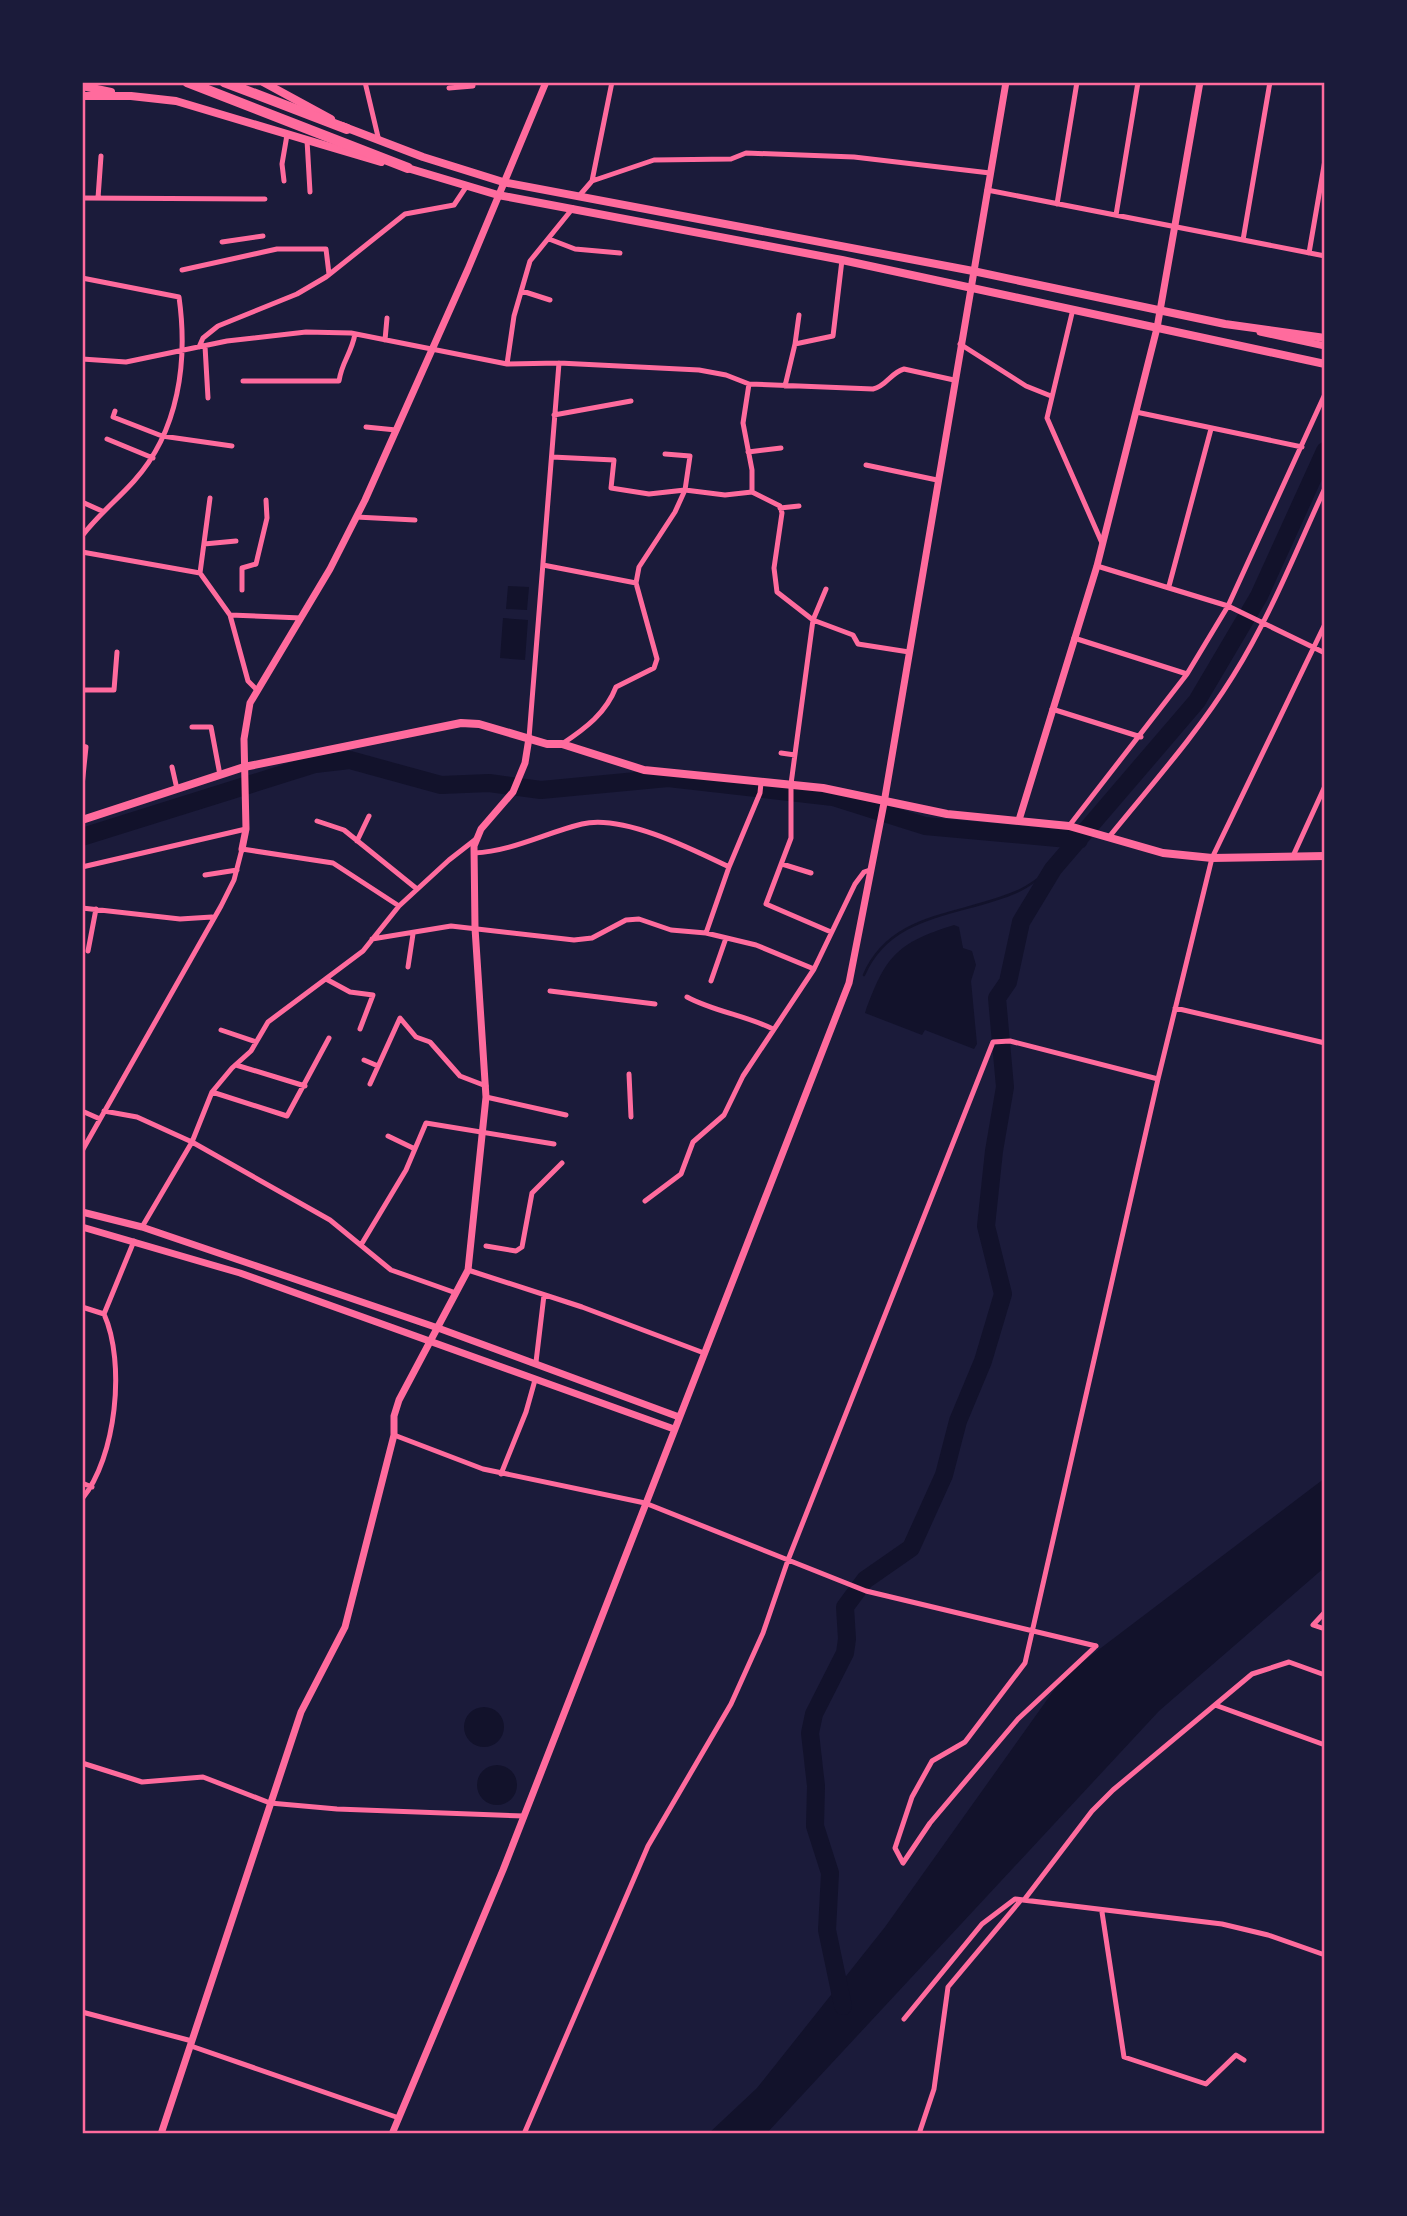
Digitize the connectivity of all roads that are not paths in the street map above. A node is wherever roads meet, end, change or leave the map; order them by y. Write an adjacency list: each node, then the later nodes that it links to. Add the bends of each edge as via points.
1 (187, 82): 23 (highway)
2 (224, 82): 17 (highway)
3 (262, 82): 17 (main road)
4 (365, 82): 20 (street)
5 (473, 82): 14 (street, via 473,86)
6 (546, 82): 27 (street)
7 (611, 82): 26 (street)
8 (1006, 82): 24 (street)
9 (1077, 82): 36 (street)
10 (1138, 82): 38 (street)
11 (1200, 82): 39 (street)
12 (1270, 82): 42 (street)
13 (82, 86): 16 (main road)
14 (449, 88)
15 (82, 96): 16 (main road)
16 (131, 96): 18 (main road, via 176,101)
17 (347, 129): 20 (main road)
18 (287, 135): 19 (main road); 25 (street)
19 (307, 140): 23 (main road); 30 (street)
20 (379, 141): 27 (main road)
21 (101, 156): 34 (street)
22 (1325, 160): 45 (street)
23 (408, 168): 28 (main road)
24 (990, 173): 26 (street, via 854,156 746,153 731,159 654,160); 29 (street)
25 (284, 181)
26 (592, 181): 32 (street)
27 (503, 182): 31 (street); 32 (main road)
28 (466, 187): 31 (main road); 50 (street, via 454,205 405,214)
29 (988, 190): 36 (street); 49 (street)
30 (310, 192)
31 (498, 195): 37 (main road); 68 (street)
32 (579, 196): 49 (main road)
33 (82, 198): 34 (street)
34 (98, 198): 35 (street)
35 (265, 199)
36 (1057, 204): 38 (street)
37 (573, 208): 41 (street); 47 (main road)
38 (1116, 215): 39 (street)
39 (1176, 227): 42 (street); 56 (street)
40 (263, 236): 43 (street)
41 (549, 239): 44 (street, via 575,249); 53 (street, via 530,261)
42 (1243, 240): 45 (street)
43 (222, 242)
44 (620, 253)
45 (1309, 253): 46 (street)
46 (1325, 256)
47 (842, 260): 52 (main road); 64 (street, via 833,336)
48 (181, 270): 50 (street, via 277,249 326,249)
49 (973, 271): 52 (street); 56 (main road)
50 (329, 274): 66 (street, via 297,294 218,326 203,338)
51 (82, 278): 69 (street, via 179,297)
52 (970, 287): 55 (main road); 65 (street)
53 (522, 291): 54 (street); 72 (street)
54 (550, 300)
55 (1073, 309): 60 (main road); 79 (street)
56 (1161, 312): 59 (main road); 60 (street)
57 (799, 315): 64 (street)
58 (387, 318): 63 (street)
59 (1225, 324): 62 (main road); 67 (street)
60 (1157, 328): 73 (main road); 83 (street)
61 (355, 334): 63 (street); 66 (street, via 306,332); 75 (street, via 339,381)
62 (1325, 338)
63 (385, 340): 68 (street)
64 (795, 344): 77 (street)
65 (960, 344): 74 (street); 79 (street, via 1026,386)
66 (202, 346): 69 (street); 80 (street)
67 (1325, 346)
68 (432, 351): 72 (street); 87 (street)
69 (183, 352): 70 (street, via 126,362); 88 (street, via 179,392)
70 (82, 359)
71 (559, 363): 72 (street); 76 (street, via 699,370); 84 (street)
72 (507, 364)
73 (1325, 364)
74 (954, 380): 77 (street, via 904,369 884,387 873,389); 98 (street)
75 (243, 381)
76 (749, 384): 77 (street); 93 (street, via 743,423)
77 (785, 386)
78 (1325, 394): 91 (street)
79 (1051, 396): 112 (street, via 1047,418)
80 (208, 398)
81 (631, 401): 84 (street)
82 (115, 411): 88 (street, via 113,417)
83 (1136, 412): 86 (street); 112 (street)
84 (554, 415): 95 (street)
85 (366, 427): 87 (street)
86 (1211, 429): 91 (street); 119 (street)
87 (397, 430): 108 (street)
88 (162, 436): 90 (street); 96 (street)
89 (107, 439): 96 (street)
90 (232, 446)
91 (1302, 447): 122 (street)
92 (781, 448): 93 (street)
93 (748, 452): 101 (street)
94 (665, 454): 100 (street, via 690,456)
95 (551, 457): 100 (street, via 614,460 611,488 649,494); 115 (street)
96 (153, 458): 107 (street)
97 (866, 465): 98 (street)
98 (937, 480): 131 (street)
99 (1325, 488): 126 (street)
100 (685, 490): 101 (street, via 725,495); 118 (street, via 670,522 639,567)
101 (752, 492): 106 (street)
102 (210, 498): 113 (street)
103 (266, 500): 121 (street, via 267,518 256,564 242,568)
104 (82, 502): 107 (street)
105 (799, 506): 106 (street)
106 (780, 508): 125 (street, via 774,584 785,599)
107 (102, 510): 110 (street)
108 (356, 517): 109 (street); 124 (street)
109 (415, 520)
110 (82, 536)
111 (236, 541): 113 (street)
112 (1102, 542): 116 (street)
113 (204, 544): 117 (street)
114 (82, 552): 117 (street)
115 (543, 565): 118 (street); 139 (street)
116 (1097, 566): 119 (street); 128 (street)
117 (200, 573): 123 (street)
118 (636, 583): 140 (street, via 657,659 654,667 616,687 609,705)
119 (1170, 586): 122 (street)
120 (826, 589): 125 (street)
121 (242, 590)
122 (1231, 608): 126 (street); 133 (street)
123 (230, 615): 124 (street); 134 (street, via 248,681)
124 (301, 618): 134 (street)
125 (813, 620): 131 (street, via 853,635 858,644); 143 (street)
126 (1262, 623): 129 (street); 159 (street, via 1233,676 1179,753)
127 (1325, 624): 129 (street)
128 (1074, 638): 133 (street); 136 (street)
129 (1314, 648): 132 (street); 166 (street)
130 (117, 652): 135 (street, via 114,690)
131 (909, 652): 152 (street)
132 (1325, 653)
133 (1187, 674): 138 (street)
134 (256, 689): 145 (street, via 246,716)
135 (82, 690)
136 (1052, 709): 138 (street); 155 (street)
137 (192, 727): 146 (street, via 211,727)
138 (1140, 737): 157 (street)
139 (529, 738): 140 (main road); 145 (main road, via 461,723); 160 (street, via 513,792)
140 (562, 744): 147 (main road, via 643,770)
141 (82, 746): 148 (street, via 86,747)
142 (781, 753): 143 (street)
143 (795, 755): 149 (street)
144 (172, 766): 151 (street)
145 (244, 771): 146 (main road); 158 (street)
146 (220, 775): 151 (main road)
147 (761, 784): 149 (main road); 169 (street)
148 (82, 786)
149 (792, 786): 152 (main road); 167 (street, via 791,838)
150 (1325, 786): 164 (street)
151 (177, 789): 154 (main road)
152 (884, 803): 155 (main road); 171 (street)
153 (369, 816): 161 (street)
154 (82, 820)
155 (1019, 820): 157 (main road)
156 (317, 821): 161 (street, via 344,830)
157 (1072, 827): 159 (main road)
158 (246, 829): 162 (street); 168 (street)
159 (1109, 837): 166 (main road, via 1163,853)
160 (476, 839): 163 (street); 174 (street)
161 (357, 841): 174 (street)
162 (242, 849): 170 (street); 175 (street, via 333,863)
163 (474, 853): 169 (street, via 500,851 584,823 610,822); 179 (street)
164 (1293, 856): 165 (main road); 166 (main road)
165 (1325, 856)
166 (1212, 858): 193 (street)
167 (782, 864): 172 (street); 180 (street, via 766,904)
168 (82, 867)
169 (729, 867): 181 (street)
170 (237, 870): 173 (street); 178 (street)
171 (870, 870): 180 (street, via 855,884); 236 (street, via 842,1005)
172 (811, 873)
173 (205, 875)
174 (417, 889): 175 (street)
175 (399, 906): 184 (street)
176 (82, 908): 177 (street)
177 (96, 909): 178 (street, via 180,919); 185 (street)
178 (212, 917): 211 (street)
179 (475, 928): 181 (street, via 575,940 592,939 626,920 639,919 671,930); 182 (street, via 451,926); 207 (street)
180 (831, 932): 187 (street)
181 (706, 933): 183 (street)
182 (413, 934): 184 (street); 186 (street)
183 (726, 938): 187 (street); 189 (street)
184 (372, 939): 188 (street)
185 (88, 951)
186 (408, 967)
187 (814, 969): 195 (street)
188 (326, 979): 194 (street, via 351,992 373,995); 198 (street, via 268,1022)
189 (712, 981)
190 (550, 991): 192 (street)
191 (687, 997): 195 (street)
192 (655, 1004)
193 (1175, 1008): 199 (street); 204 (street)
194 (360, 1029)
195 (773, 1029): 222 (street, via 733,1092 724,1115 694,1142 681,1174)
196 (221, 1030): 198 (street)
197 (329, 1038): 206 (street)
198 (256, 1042): 201 (street)
199 (1325, 1042)
200 (364, 1060): 202 (street)
201 (236, 1065): 206 (street); 208 (street)
202 (378, 1066): 205 (street); 207 (street, via 400,1018 416,1037 430,1042 460,1076)
203 (629, 1074): 213 (street)
204 (1158, 1079): 247 (street, via 1010,1041 993,1042); 249 (street)
205 (370, 1084)
206 (305, 1086): 208 (street, via 287,1115)
207 (486, 1086): 209 (street)
208 (212, 1093): 217 (street)
209 (486, 1097): 212 (street); 215 (street)
210 (82, 1111): 214 (street)
211 (104, 1111): 214 (street); 217 (street, via 137,1117)
212 (566, 1115)
213 (631, 1117)
214 (100, 1119): 220 (street)
215 (483, 1134): 218 (street); 219 (street, via 426,1123); 229 (street)
216 (388, 1136): 219 (street)
217 (192, 1142): 225 (street); 227 (street, via 330,1220)
218 (554, 1144)
219 (415, 1149): 227 (street)
220 (82, 1151)
221 (562, 1163): 228 (street, via 532,1193 522,1247 516,1251)
222 (645, 1201)
223 (82, 1212): 225 (street)
224 (82, 1227): 226 (street)
225 (142, 1227): 234 (street)
226 (134, 1241): 233 (street); 235 (street)
227 (361, 1245): 230 (street, via 391,1270)
228 (486, 1247)
229 (468, 1270): 230 (street); 231 (street)
230 (456, 1293): 234 (street)
231 (544, 1295): 236 (street); 237 (street)
232 (82, 1307): 233 (street)
233 (104, 1314): 244 (street, via 115,1364 113,1409 107,1451)
234 (438, 1328): 235 (street); 237 (street)
235 (431, 1341): 238 (street); 241 (street, via 398,1400)
236 (704, 1353): 239 (street)
237 (536, 1362): 239 (street)
238 (535, 1380): 240 (street); 242 (street)
239 (679, 1417): 240 (street)
240 (674, 1429): 246 (street)
241 (394, 1435): 242 (street); 255 (street, via 345,1627 301,1712)
242 (501, 1474): 246 (street)
243 (82, 1483): 244 (street)
244 (92, 1487): 245 (street)
245 (82, 1499)
246 (645, 1503): 247 (street); 256 (street)
247 (788, 1560): 249 (street, via 866,1591); 267 (street, via 732,1704 648,1846)
248 (1325, 1612): 250 (street, via 1313,1625)
249 (1032, 1628): 249 (street, via 1026,1663 965,1742 932,1761 895,1848 903,1863 930,1823 1017,1719 1096,1646)
250 (1325, 1629)
251 (1325, 1675): 252 (street, via 1289,1662 1252,1674)
252 (1215, 1705): 253 (street); 257 (street, via 1113,1790)
253 (1325, 1745)
254 (82, 1763): 255 (street, via 142,1782 203,1777)
255 (270, 1803): 256 (street); 262 (street)
256 (524, 1816): 264 (street)
257 (1023, 1900): 258 (street); 261 (street, via 1015,1899 982,1924); 268 (street, via 948,1987 934,2089)
258 (1102, 1912): 259 (street, via 1222,1924); 263 (street, via 1124,2057 1206,2084 1236,2055)
259 (1325, 1955)
260 (82, 2012): 262 (street)
261 (904, 2019)
262 (191, 2043): 264 (street); 265 (street)
263 (1244, 2060)
264 (398, 2118): 266 (street)
265 (161, 2134)
266 (392, 2134)
267 (524, 2134)
268 (919, 2134)

